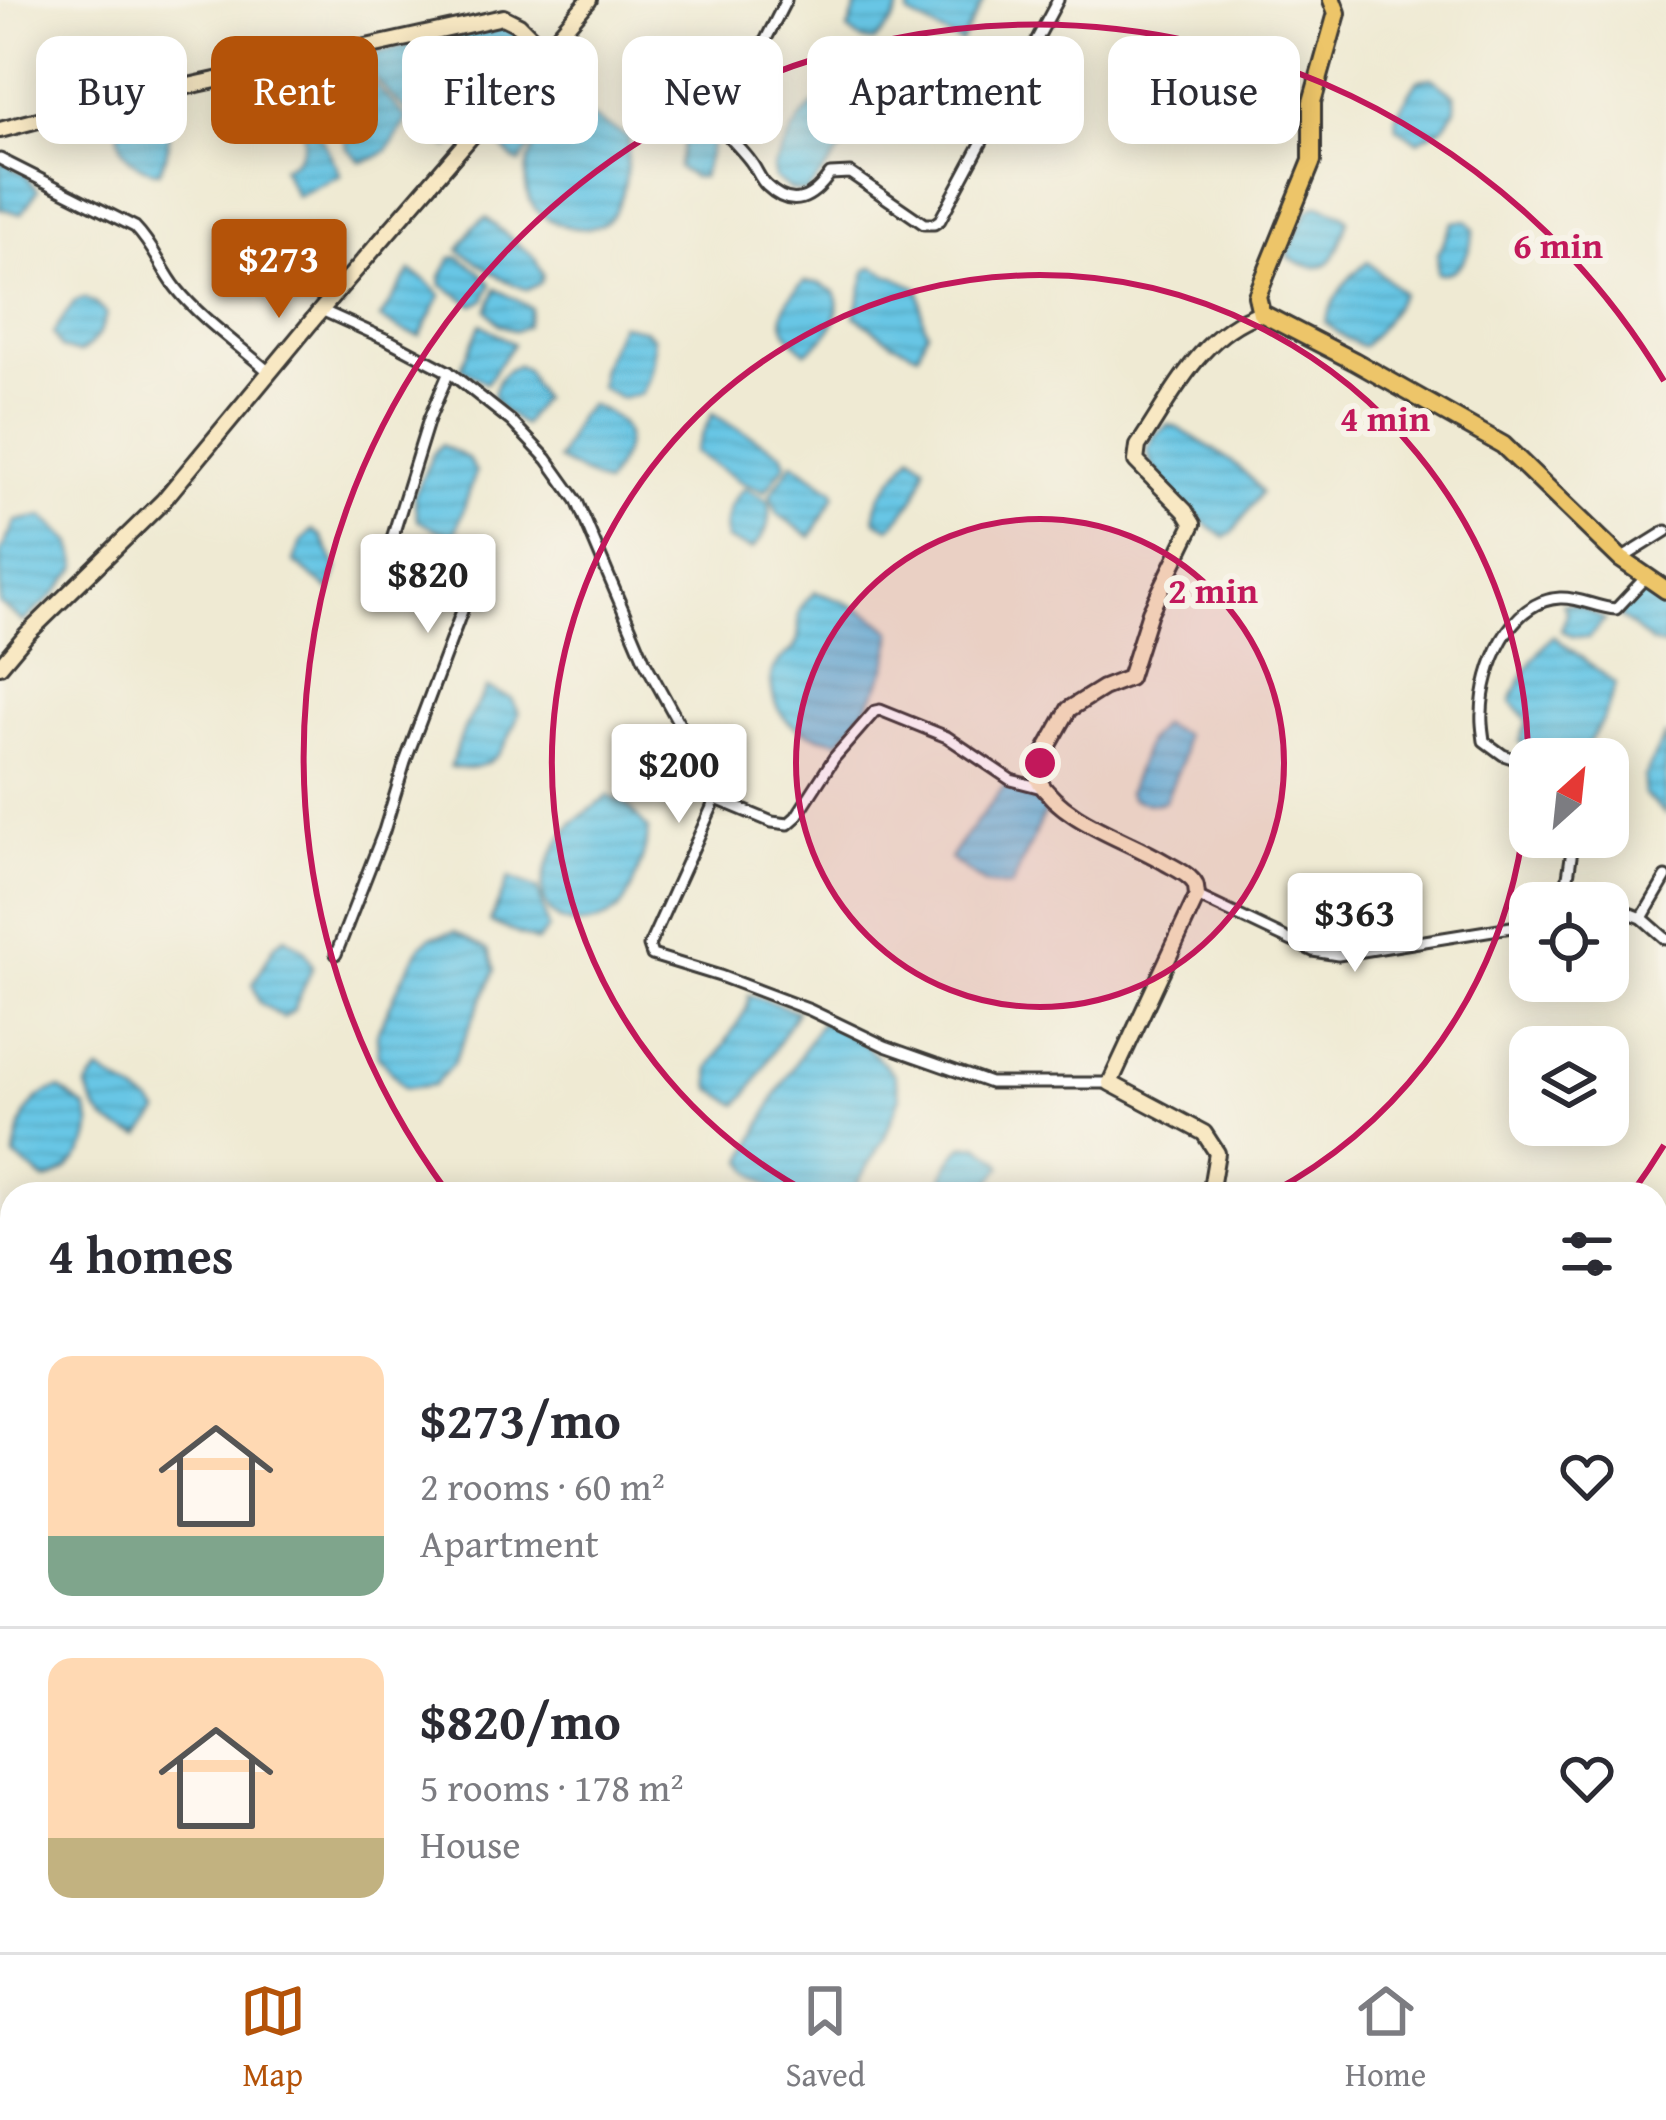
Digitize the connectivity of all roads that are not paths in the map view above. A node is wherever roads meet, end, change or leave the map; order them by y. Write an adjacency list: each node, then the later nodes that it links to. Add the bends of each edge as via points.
1 (589, 0): 7 (street)
2 (786, 0): 3 (street, via 726,133 777,193 815,195 830,174 850,173 934,224)
3 (1058, 0)
4 (1338, 4): 13 (highway, via 1312,102 1312,160 1257,296)
5 (418, 36): 6 (street, via 503,17)
6 (530, 36)
7 (559, 36)
8 (402, 40): 9 (street)
9 (0, 130)
10 (466, 144): 12 (street)
11 (0, 159): 14 (street, via 135,227 178,291)
12 (321, 310): 14 (street); 15 (street)
13 (1261, 313): 17 (highway, via 1503,445); 22 (street, via 1206,345 1138,446 1136,461 1193,524 1129,677 1069,709 1042,758)
14 (269, 372): 20 (street, via 163,501)
15 (449, 372): 23 (street, via 511,421 577,501 645,662); 30 (street, via 385,561 465,603)
16 (1666, 531): 17 (street)
17 (1621, 559): 18 (highway)
18 (1646, 577): 19 (highway); 21 (street, via 1616,609 1563,598 1536,603 1511,622 1481,712 1484,741)
19 (1666, 590)
20 (0, 666)
21 (1509, 757)
22 (1044, 789): 23 (street, via 1011,780 946,737 880,710 833,758 788,824); 25 (street, via 1077,816 1191,878)
23 (715, 798): 31 (street, via 649,946 652,956 990,1083)
24 (1666, 878): 27 (street)
25 (1197, 896): 28 (street, via 1337,955); 31 (street)
26 (1629, 913): 27 (street)
27 (1642, 918): 29 (street)
28 (1509, 927)
29 (1666, 939)
30 (335, 954)
31 (1110, 1083): 32 (street, via 1204,1133 1217,1153)
32 (1212, 1182)

